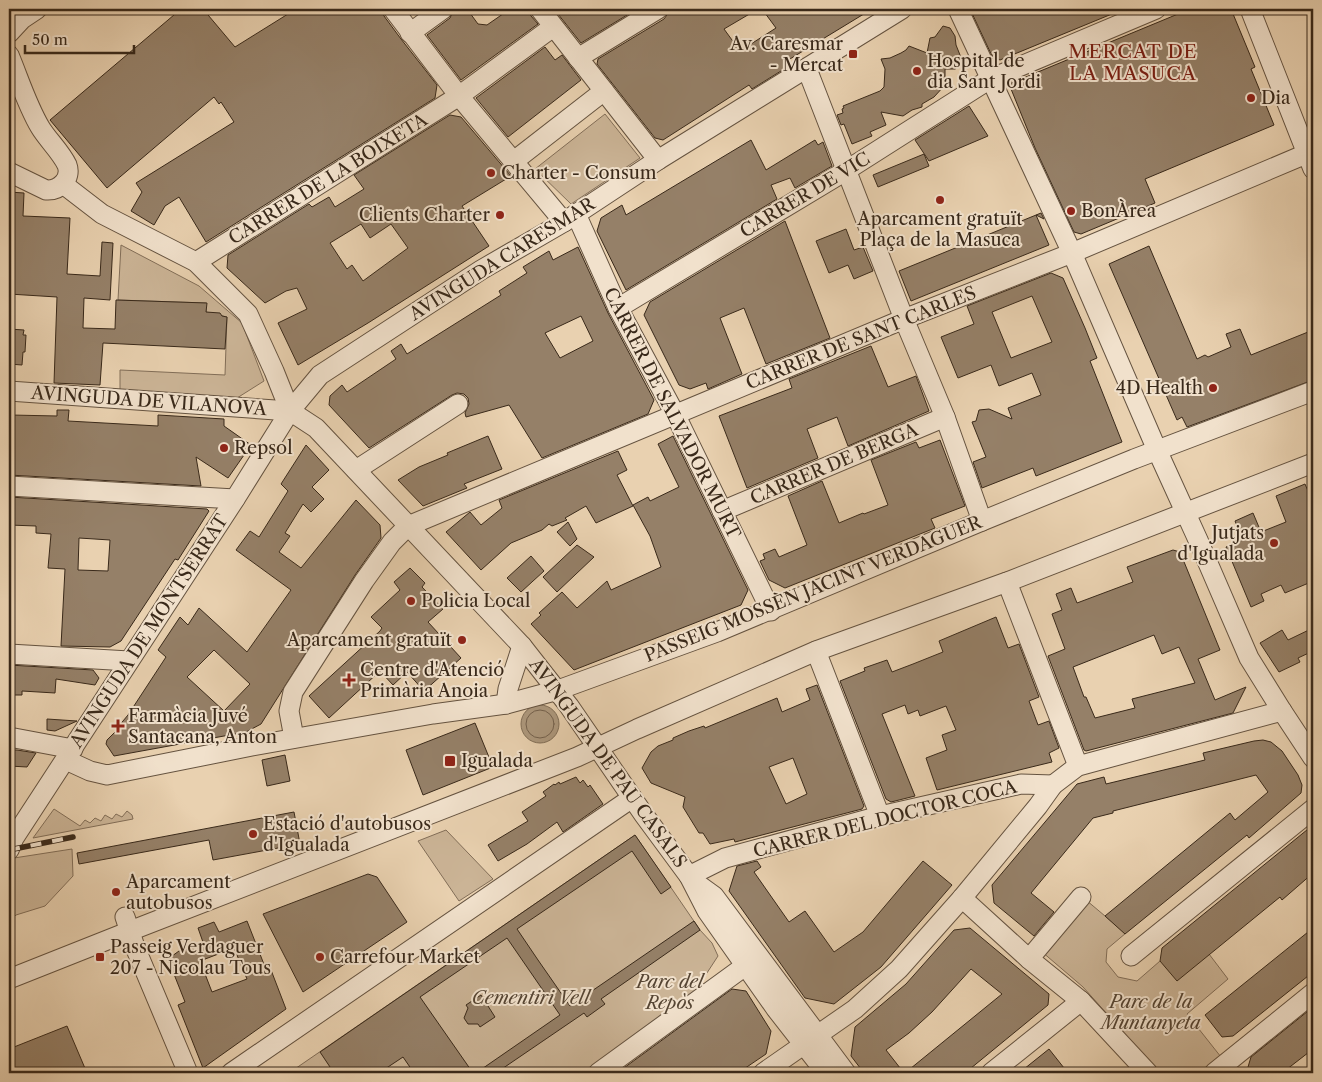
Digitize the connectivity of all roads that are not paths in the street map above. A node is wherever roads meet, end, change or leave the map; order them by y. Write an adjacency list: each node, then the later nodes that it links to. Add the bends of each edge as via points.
1 (36, 9): 11 (street)
2 (393, 9): 12 (street, CARRER DE SALVADOR MURT)
3 (443, 9): 12 (street)
4 (540, 9): 10 (street)
5 (658, 9): 14 (street)
6 (902, 9): 15 (street, AVINGUDA CARESMAR)
7 (958, 9): 16 (street)
8 (1156, 9): 16 (street, CARRER DE VIC)
9 (1250, 9): 19 (street)
10 (553, 27): 14 (street); 18 (street, CARRER DE LA BOIXETA)
11 (9, 33)
12 (410, 33): 18 (street, CARRER DE SALVADOR MURT)
13 (9, 56): 24 (street, via 39,126 67,165)
14 (578, 58): 17 (street)
15 (806, 69): 20 (street, AVINGUDA CARESMAR); 22 (street)
16 (990, 79): 22 (street, CARRER DE VIC); 26 (street)
17 (604, 91): 20 (street); 21 (street)
18 (459, 96): 21 (street, CARRER DE SALVADOR MURT); 27 (street, CARRER DE LA BOIXETA)
19 (1311, 158): 26 (street, CARRER DE SANT CARLES)
20 (658, 160): 25 (street, AVINGUDA CARESMAR)
21 (514, 161): 25 (street, CARRER DE SALVADOR MURT)
22 (846, 170): 28 (street, CARRER DE VIC); 29 (street)
23 (9, 172): 24 (street, via 46,190)
24 (64, 184): 27 (street, via 102,214)
25 (570, 218): 28 (street, CARRER DE SALVADOR MURT); 33 (street, AVINGUDA CARESMAR, via 481,270 320,375)
26 (1072, 253): 29 (street, CARRER DE SANT CARLES); 36 (street)
27 (196, 262): 33 (street, via 248,314)
28 (618, 308): 34 (street, CARRER DE SALVADOR MURT)
29 (904, 319): 34 (street, CARRER DE SANT CARLES); 35 (street)
30 (9, 391): 33 (street, AVINGUDA DE VILANOVA)
31 (1313, 391): 36 (street, PASSEIG MOSSÈN JACINT VERDAGUER)
32 (458, 404): 38 (street)
33 (290, 410): 38 (street, AVINGUDA DE PAU CASALS, via 316,428); 40 (street, AVINGUDA DE MONTSERRAT)
34 (675, 414): 41 (street, CARRER DE SALVADOR MURT); 44 (street, CARRER DE SANT CARLES)
35 (945, 417): 41 (street, CARRER DE BERGA); 43 (street)
36 (1156, 450): 42 (street); 43 (street, PASSEIG MOSSÈN JACINT VERDAGUER)
37 (1313, 463): 42 (street)
38 (356, 470): 44 (street, AVINGUDA DE PAU CASALS)
39 (9, 486): 40 (street)
40 (235, 499): 50 (street, AVINGUDA DE MONTSERRAT)
41 (722, 511): 46 (street, CARRER DE SALVADOR MURT)
42 (1185, 513): 45 (street); 53 (street, via 1249,658)
43 (982, 521): 46 (street, PASSEIG MOSSÈN JACINT VERDAGUER)
44 (408, 526): 47 (street, AVINGUDA DE PAU CASALS); 55 (street, via 364,581 293,692 289,711)
45 (1007, 582): 48 (street); 59 (street)
46 (771, 611): 51 (street, PASSEIG MOSSÈN JACINT VERDAGUER)
47 (522, 646): 51 (street, AVINGUDA DE PAU CASALS); 52 (street, AVINGUDA DE PAU CASALS)
48 (816, 651): 56 (street); 65 (street)
49 (9, 654): 50 (street)
50 (129, 660): 57 (street, AVINGUDA DE MONTSERRAT)
51 (558, 690): 52 (street, PASSEIG MOSSÈN JACINT VERDAGUER); 56 (street, AVINGUDA DE PAU CASALS)
52 (506, 704): 55 (street, PASSEIG MOSSÈN JACINT VERDAGUER)
53 (1282, 711): 58 (street); 59 (street)
54 (9, 737): 57 (street, PASSEIG MOSSÈN JACINT VERDAGUER)
55 (294, 738): 57 (street, PASSEIG MOSSÈN JACINT VERDAGUER, via 107,775 90,771)
56 (598, 747): 62 (street, AVINGUDA DE PAU CASALS); 70 (street)
57 (69, 754): 66 (street, AVINGUDA DE MONTSERRAT)
58 (1313, 758)
59 (1078, 766): 61 (street)
60 (1021, 784): 61 (street, CARRER DEL DOCTOR COCA); 63 (street, via 1028,800); 65 (street, CARRER DEL DOCTOR COCA)
61 (1053, 785): 63 (street)
62 (632, 798): 67 (street, AVINGUDA DE PAU CASALS); 80 (street)
63 (1038, 806): 69 (street)
64 (1313, 809): 71 (street)
65 (880, 816): 67 (street, CARRER DEL DOCTOR COCA, via 725,858)
66 (10, 842)
67 (691, 879): 73 (street, AVINGUDA DE PAU CASALS, via 707,911); 77 (street, AVINGUDA DE PAU CASALS, via 714,896)
68 (1081, 897): 72 (street)
69 (962, 898): 72 (street); 77 (street, via 899,969 855,1009)
70 (127, 924): 74 (street); 79 (street)
71 (1130, 956)
72 (1029, 959): 76 (street)
73 (746, 966): 77 (street, AVINGUDA DE PAU CASALS); 81 (street)
74 (9, 979)
75 (1313, 993): 78 (street)
76 (1080, 1000): 85 (street); 86 (street)
77 (810, 1040): 82 (street); 83 (street, AVINGUDA DE PAU CASALS); 84 (street, AVINGUDA DE PAU CASALS)
78 (1224, 1070)
79 (188, 1073)
80 (231, 1073)
81 (598, 1073)
82 (763, 1073)
83 (826, 1073)
84 (846, 1073)
85 (991, 1073)
86 (1148, 1073)

